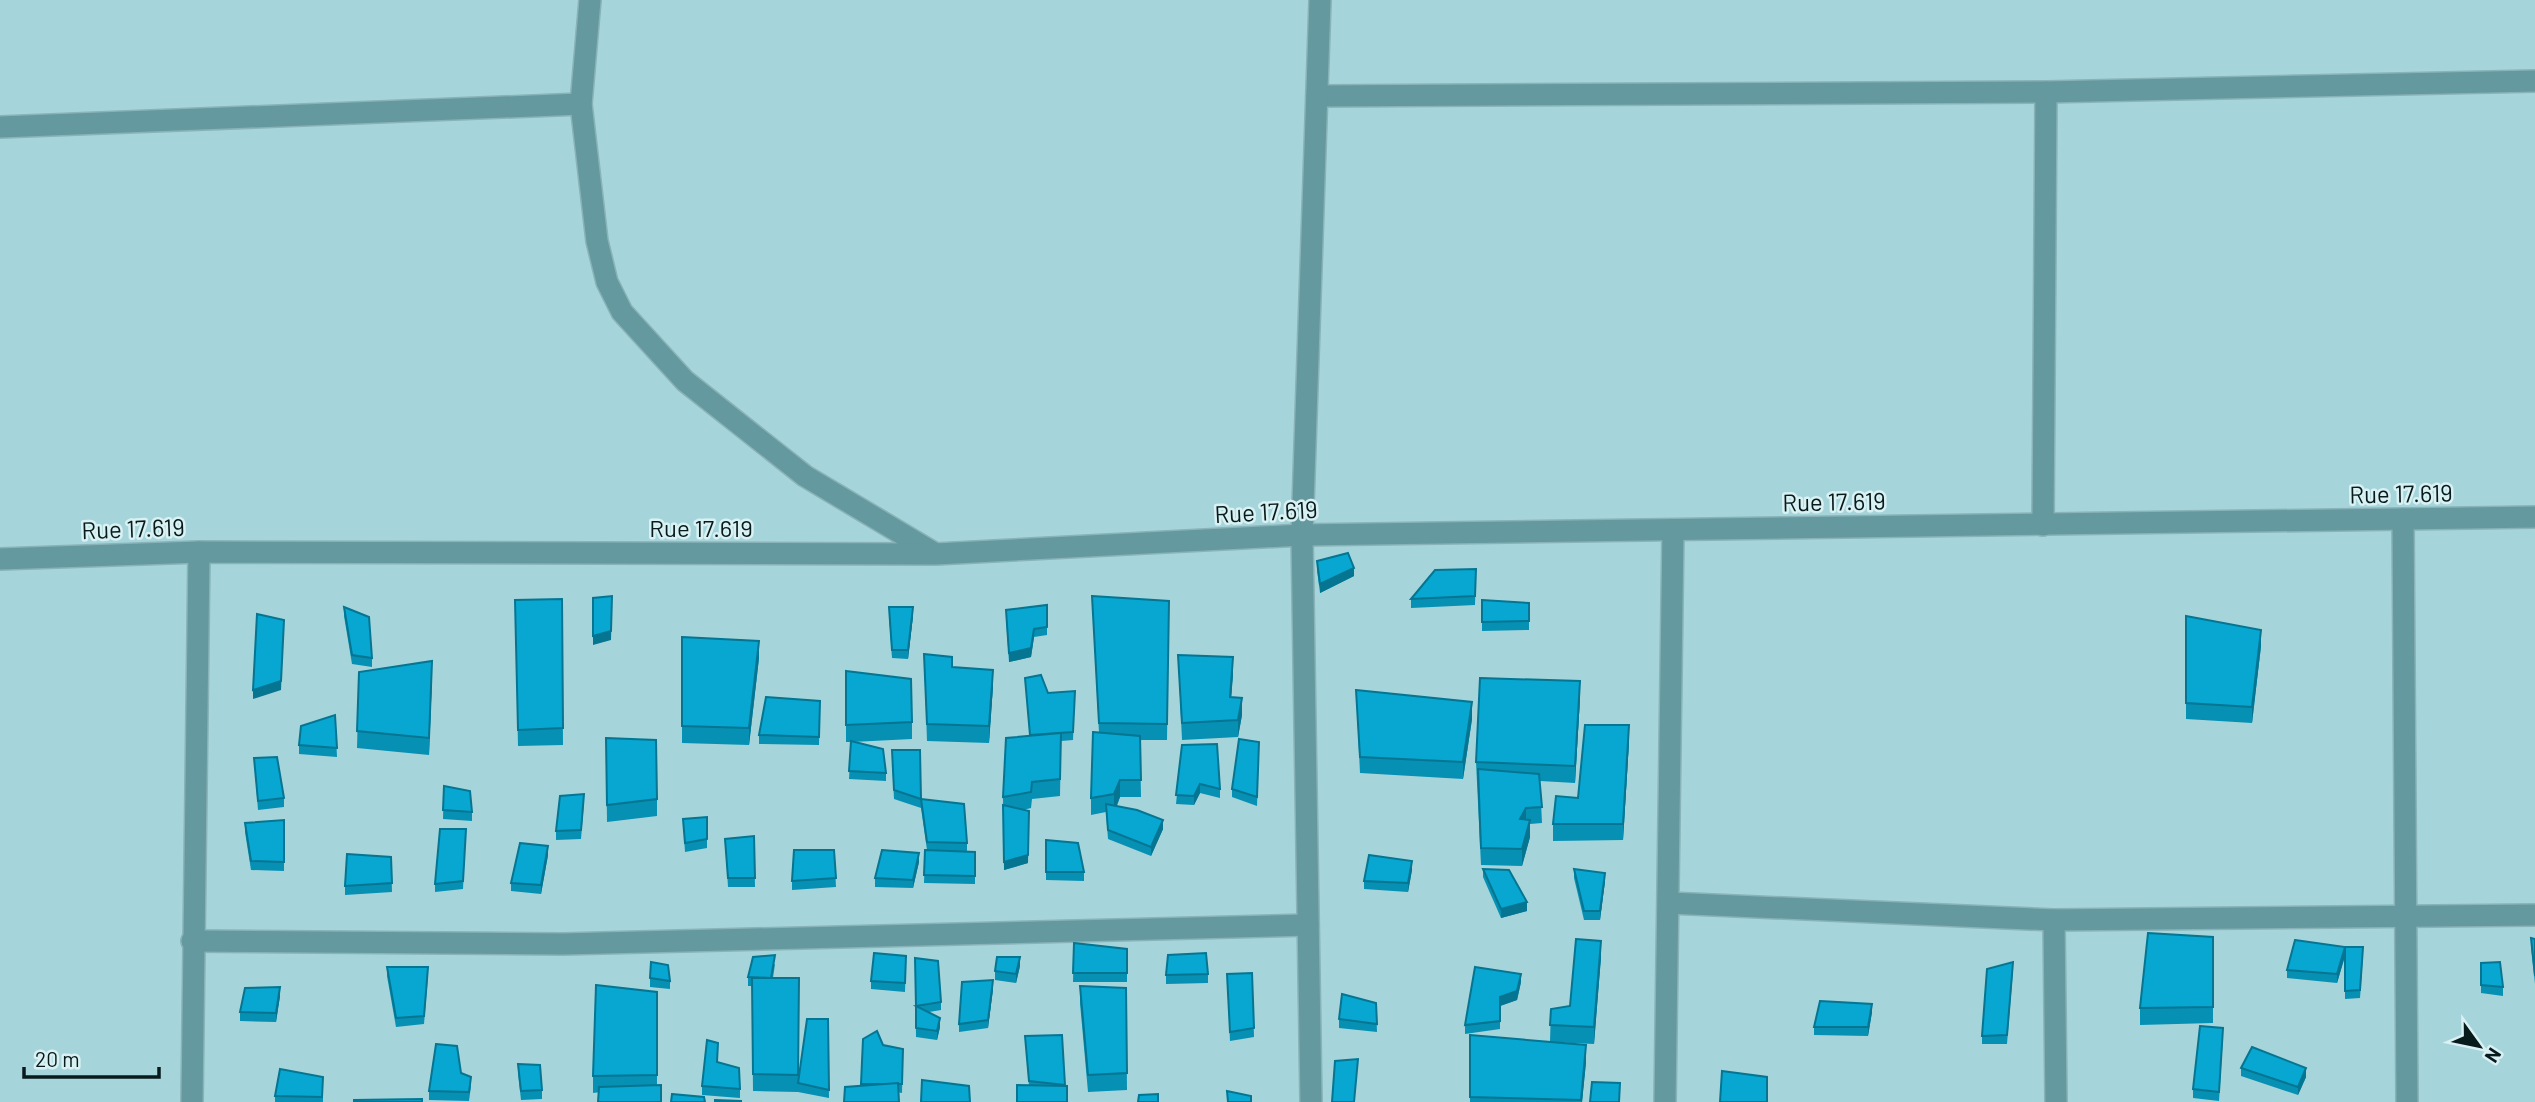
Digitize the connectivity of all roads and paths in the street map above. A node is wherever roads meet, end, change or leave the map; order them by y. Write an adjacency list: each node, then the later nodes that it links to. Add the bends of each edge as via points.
1 (590, 0): 6 (street)
2 (1320, 0): 5 (street)
3 (2535, 82): 4 (street)
4 (2046, 92): 5 (street); 10 (street)
5 (1317, 96): 12 (street)
6 (581, 104): 7 (street); 14 (street, via 597,241 607,282 622,313 685,381 805,476)
7 (0, 127)
8 (2535, 517): 9 (street, Rue 17.619)
9 (2403, 519): 10 (street, Rue 17.619); 18 (street)
10 (2043, 525): 11 (street, Rue 17.619)
11 (1673, 530): 12 (street, Rue 17.619); 16 (street)
12 (1302, 535): 14 (street, Rue 17.619); 20 (street)
13 (199, 552): 14 (street, Rue 17.619); 15 (street, Rue 17.619); 21 (street)
14 (936, 554)
15 (0, 559)
16 (1669, 903): 19 (street); 24 (street)
17 (2535, 915): 18 (street)
18 (2406, 917): 19 (street); 26 (street)
19 (2054, 920): 25 (street)
20 (1308, 925): 21 (street, via 563,944); 23 (street)
21 (192, 942): 22 (street)
22 (192, 1102)
23 (1311, 1102)
24 (1665, 1102)
25 (2056, 1102)
26 (2407, 1102)

